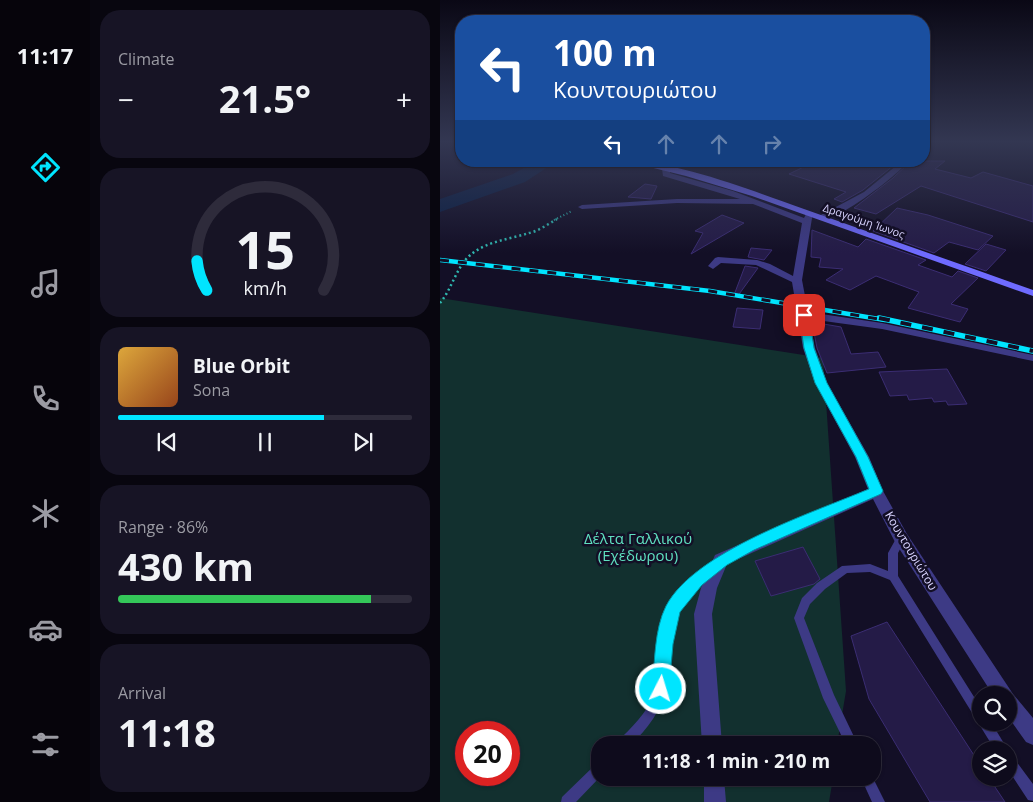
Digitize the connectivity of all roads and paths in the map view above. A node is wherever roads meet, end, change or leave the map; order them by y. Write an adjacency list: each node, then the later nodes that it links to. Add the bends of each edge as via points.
1 (680, 178): 4 (street)
2 (702, 178): 6 (main road, Δραγούμη Ίωνος, via 738,188)
3 (885, 178): 7 (street, via 856,200)
4 (753, 202): 5 (street, via 677,201); 6 (street)
5 (582, 208): 11 (path, via 531,233 500,240 479,250 464,262)
6 (808, 218): 7 (main road, Δραγούμη Ίωνος); 9 (street)
7 (822, 218): 10 (main road, Δραγούμη Ίωνος)
8 (713, 266): 9 (street, via 718,260 755,262 785,278)
9 (797, 280): 12 (street, Κουντουριώτου)
10 (1033, 293)
11 (440, 303)
12 (804, 315): 13 (street, via 882,326); 14 (street, Κουντουριώτου, via 809,348 821,383 862,457)
13 (1033, 358)
14 (876, 491): 15 (street, Κουντουριώτου); 16 (street)
15 (901, 538): 17 (lane, via 892,553); 18 (street, Κουντουριώτου)
16 (722, 560): 21 (lane, via 696,581 673,609 664,644 661,689 656,702); 22 (street, via 703,614)
17 (893, 577): 19 (lane); 23 (lane, via 870,568 845,569 806,601 799,618 829,698)
18 (998, 686)
19 (972, 704)
20 (1017, 713): 24 (street)
21 (631, 736)
22 (711, 736)
23 (848, 736)
24 (1033, 736)
25 (1017, 772): 29 (lane)
26 (591, 777): 30 (lane)
27 (715, 786): 31 (street)
28 (871, 786): 32 (lane)
29 (1033, 795)
30 (566, 802)
31 (716, 802)
32 (879, 802)

